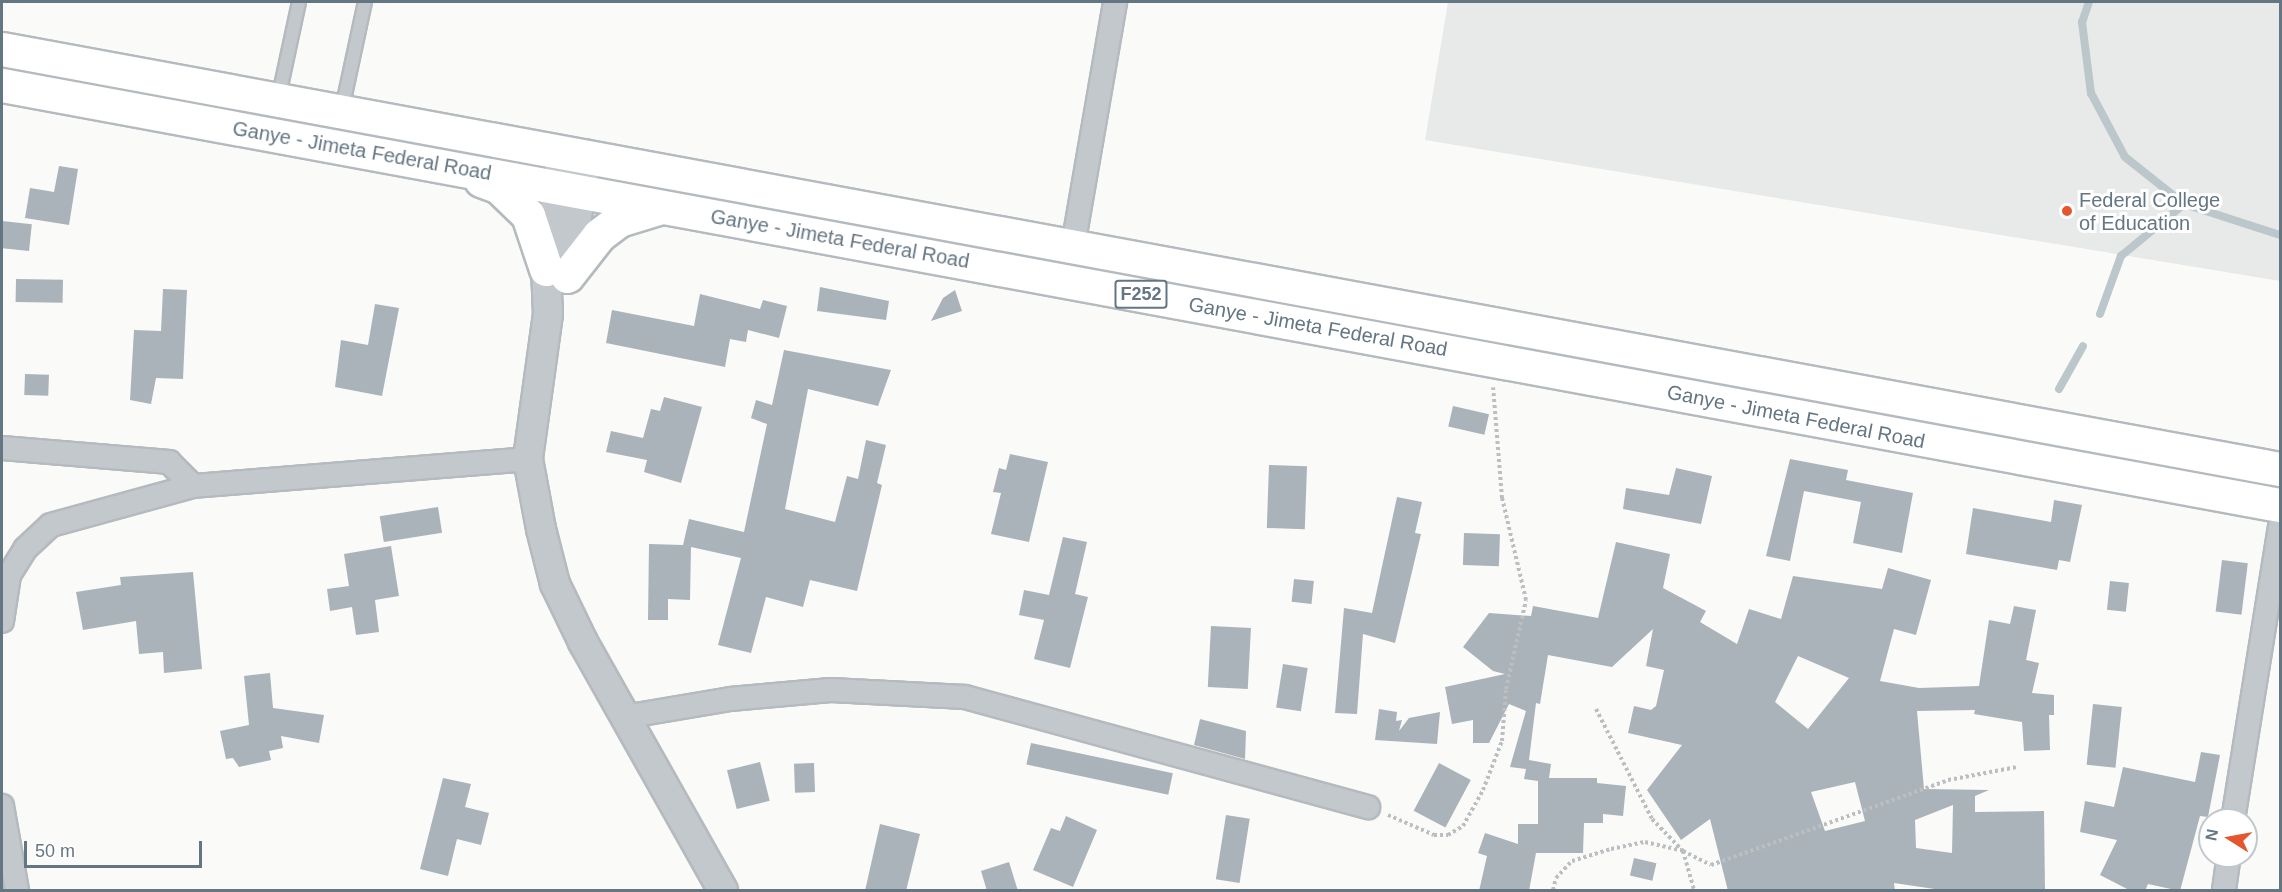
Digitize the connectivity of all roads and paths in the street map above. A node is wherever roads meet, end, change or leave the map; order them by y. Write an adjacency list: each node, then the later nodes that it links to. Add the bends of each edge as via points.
1 (299, 2): 6 (lane)
2 (365, 2): 7 (lane)
3 (1115, 2): 12 (street)
4 (2, 49): 6 (main road, Ganye - Jimeta Federal Road / F252)
5 (2, 85): 9 (main road, Ganye - Jimeta Federal Road / F252)
6 (278, 101): 7 (main road, Ganye - Jimeta Federal Road / F252)
7 (342, 111): 8 (main road, Ganye - Jimeta Federal Road / F252)
8 (575, 154): 10 (street); 12 (main road, Ganye - Jimeta Federal Road / F252)
9 (446, 166): 10 (main road, Ganye - Jimeta Federal Road / F252); 13 (main road, via 499,187 517,202)
10 (569, 189): 11 (main road, Ganye - Jimeta Federal Road / F252); 13 (street)
11 (665, 207): 13 (main road, via 612,225); 15 (main road, Ganye - Jimeta Federal Road / F252)
12 (1073, 246): 14 (main road, Ganye - Jimeta Federal Road / F252)
13 (557, 273): 18 (street)
14 (1341, 295): 15 (main road); 19 (main road, Ganye - Jimeta Federal Road / F252)
15 (1334, 330): 16 (main road, Ganye - Jimeta Federal Road / F252)
16 (1492, 359): 21 (main road, Ganye - Jimeta Federal Road / F252); 28 (path, via 1502,498 1526,600 1506,688 1502,741 1483,790 1463,826 1448,835 1434,835)
17 (2, 448): 20 (street, via 169,462)
18 (528, 459): 20 (street); 25 (street, via 555,584)
19 (2280, 469)
20 (193, 486): 23 (street, via 51,525 25,549 9,575)
21 (2280, 505)
22 (2280, 527): 29 (street)
23 (2, 621)
24 (1596, 709): 30 (path, via 1652,819)
25 (624, 717): 28 (street, via 730,699 831,690 965,697); 33 (street)
26 (2017, 767): 30 (path, via 1948,780 1710,866)
27 (2, 806): 32 (street)
28 (1368, 807)
29 (2235, 808)
30 (1683, 851): 34 (path, via 1645,842 1572,861 1556,878); 35 (path)
31 (2227, 868): 36 (street)
32 (17, 891)
33 (723, 891)
34 (1553, 891)
35 (1694, 891)
36 (2224, 891)

